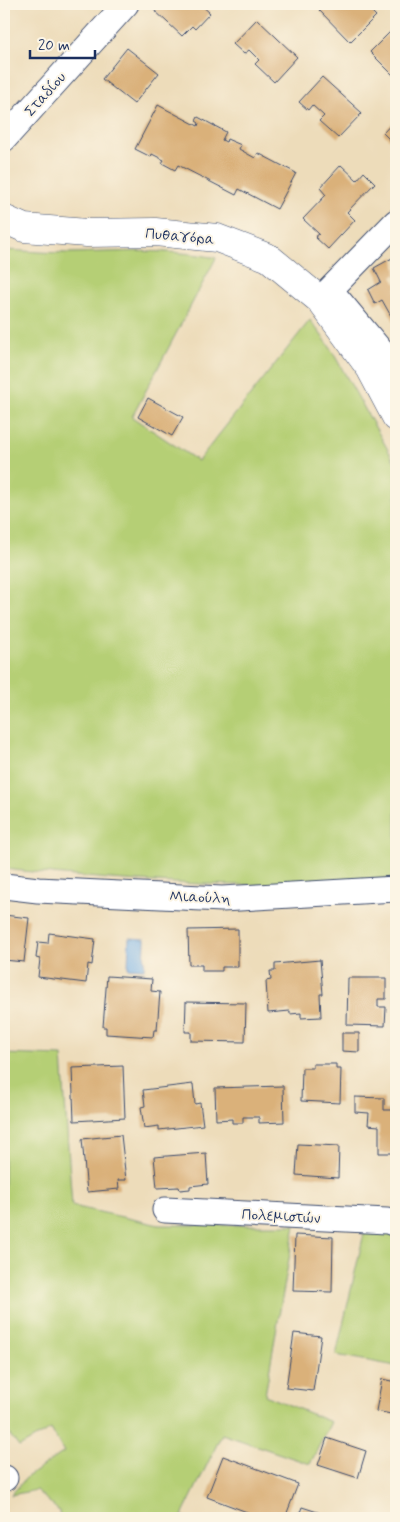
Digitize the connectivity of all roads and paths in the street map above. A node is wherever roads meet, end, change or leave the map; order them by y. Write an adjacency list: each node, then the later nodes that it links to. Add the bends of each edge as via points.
1 (126, 4): 2 (street, Σταδίου)
2 (4, 139)
3 (396, 222): 5 (street)
4 (10, 226): 5 (street, Πυθαγόρα, via 87,233 155,232 217,238 269,258)
5 (325, 295): 6 (street); 7 (street, Πυθαγόρα)
6 (396, 369)
7 (396, 417)
8 (4, 886): 9 (street, Μιαούλη, via 222,899)
9 (396, 889)
10 (164, 1210): 11 (street, Πολεμιστών)
11 (396, 1224)

